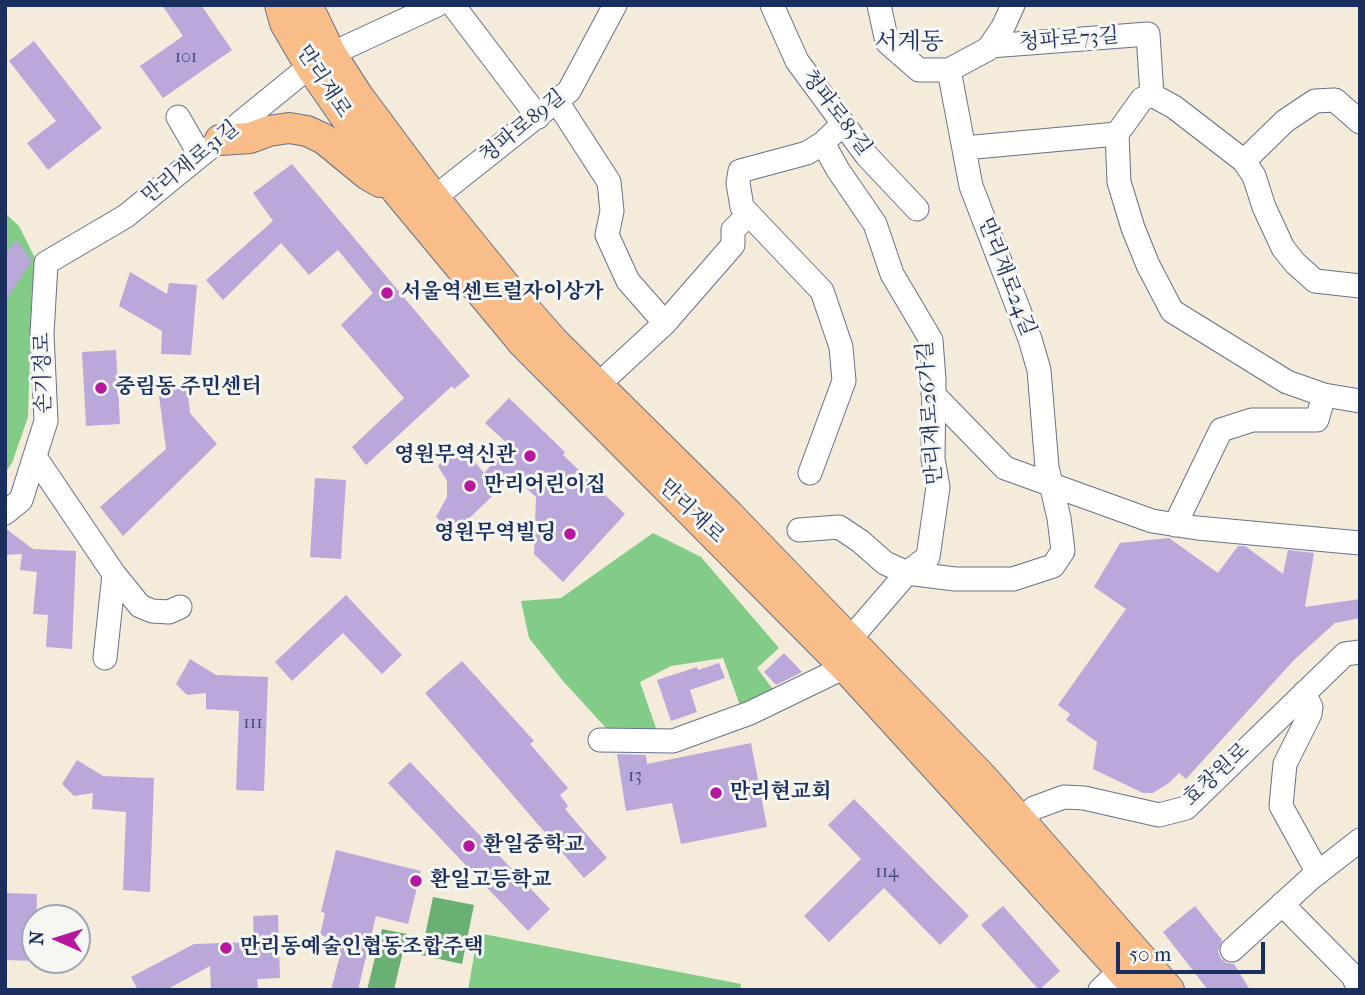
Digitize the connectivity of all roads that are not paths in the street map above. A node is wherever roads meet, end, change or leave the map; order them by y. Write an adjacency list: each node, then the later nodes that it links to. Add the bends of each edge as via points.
1 (279, 5): 10 (main road, 만리재로, via 285,23)
2 (307, 5): 10 (main road, 만리재로)
3 (436, 5): 10 (street, 만리재로)
4 (453, 5): 15 (street)
5 (615, 5): 13 (street, 청파로89길, via 569,91)
6 (772, 5): 17 (street, 청파로85길, via 797,61)
7 (879, 5): 11 (street, via 887,42 919,70)
8 (1013, 5): 9 (street, 청파로73길)
9 (990, 46): 11 (street, 청파로73길); 12 (street, 청파로73길, via 1148,34)
10 (321, 60): 18 (main road, 만리재로); 21 (street, 만리재로31길); 24 (main road, 만리재로)
11 (949, 70): 22 (street, 만리재로24길)
12 (1152, 95): 19 (street, via 1142,99); 23 (street)
13 (556, 100): 15 (street, 청파로89길); 30 (street, via 609,183 612,211 607,235 628,281)
14 (178, 117): 21 (street)
15 (538, 117): 25 (street, 청파로89길)
16 (1360, 122): 23 (street, via 1335,100 1315,101 1285,121)
17 (844, 124): 20 (street); 26 (street, 청파로85길)
18 (383, 131): 24 (main road, via 375,141); 25 (main road, 만리재로)
19 (1117, 134): 22 (street); 33 (street, via 1119,182 1133,228 1172,311 1287,383)
20 (823, 143): 27 (street, via 807,153 740,172 742,207); 32 (street, 만리재로26가길, via 875,224 892,274 931,340)
21 (210, 147): 24 (main road, via 270,131 307,131); 28 (street, 만리재로31길, via 126,216)
22 (964, 148): 37 (street, 만리재로24길, via 971,187 1030,339 1038,370)
23 (1244, 161): 29 (street, via 1283,248 1295,263 1315,281)
24 (396, 190): 46 (main road, 만리재로, via 523,343)
25 (434, 198): 31 (main road, 만리재로, via 512,294)
26 (917, 209)
27 (749, 214): 30 (street, via 733,230 733,245); 36 (street, via 822,291 841,347 844,381)
28 (46, 263): 35 (street, 손기정로, via 42,334 46,421)
29 (1360, 285)
30 (665, 323): 31 (street)
31 (597, 385): 46 (main road, 만리재로, via 676,461)
32 (933, 394): 37 (street, via 1005,468); 42 (street, 만리재로26가길, via 938,487 928,557)
33 (1324, 395): 34 (street); 39 (street, via 1317,421 1252,420 1221,430)
34 (1360, 401)
35 (35, 457): 38 (street, 손기정로, via 21,500); 43 (street)
36 (810, 473)
37 (1049, 477): 39 (street, via 1152,521); 42 (street, 만리재로24길, via 1063,551 1053,566 1013,579)
38 (5, 513)
39 (1175, 524): 41 (street)
40 (799, 530): 42 (street, 만리재로24길, via 838,527 885,563)
41 (1360, 543)
42 (907, 573): 46 (street)
43 (114, 574): 44 (street, via 140,606 169,612); 47 (street)
44 (180, 607)
45 (1360, 652): 48 (street, 효창원로, via 1345,654)
46 (848, 653): 49 (street, via 750,713 673,741); 50 (main road, 만리재로)
47 (104, 658)
48 (1304, 693): 50 (street, 효창원로, via 1186,808 1159,815 1084,797 1064,797 1034,808); 52 (street, 효창원로, via 1310,714 1285,764 1281,806)
49 (600, 740)
50 (1012, 830): 55 (main road, 만리재로)
51 (1360, 840): 52 (street)
52 (1318, 873): 53 (street)
53 (1282, 905): 54 (street); 58 (street, via 1353,976)
54 (1232, 950)
55 (1133, 971): 56 (street); 57 (main road, 만리재로)
56 (1100, 990)
57 (1169, 990)
58 (1359, 990)

